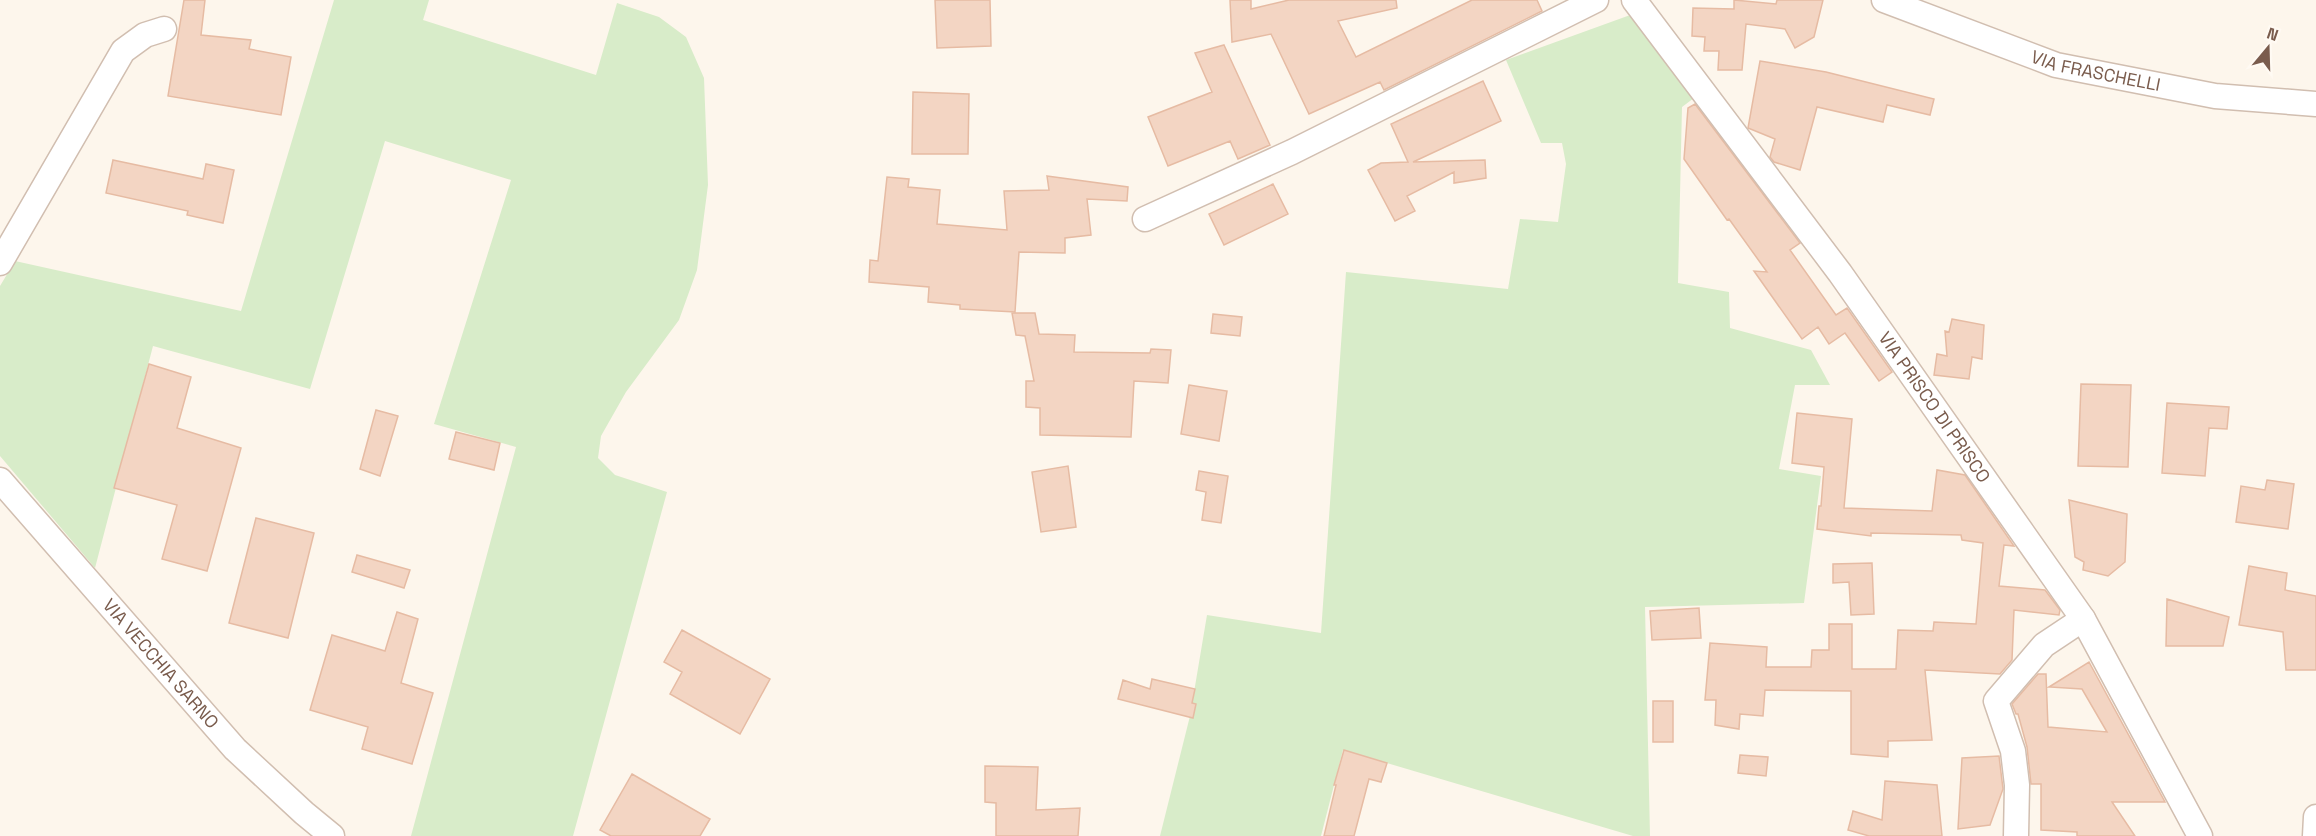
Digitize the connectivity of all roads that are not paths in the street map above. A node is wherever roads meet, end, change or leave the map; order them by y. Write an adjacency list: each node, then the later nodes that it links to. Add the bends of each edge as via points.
1 (1596, 0): 6 (street, via 1292,152)
2 (1634, 0): 9 (street, VIA PRISCO DI PRISCO, via 1840,273)
3 (1884, 0): 5 (street, VIA FRASCHELLI, via 2056,65 2215,96)
4 (164, 29): 7 (street, via 145,34 123,51)
5 (2316, 104)
6 (1145, 219)
7 (0, 263)
8 (0, 480): 11 (street, VIA VECCHIA SARNO, via 235,749)
9 (2083, 619): 12 (street, via 2044,645 1996,701 2013,751); 13 (street, VIA PRISCO DI PRISCO)
10 (2316, 817): 14 (street)
11 (332, 836)
12 (2016, 836)
13 (2200, 836)
14 (2315, 836)

